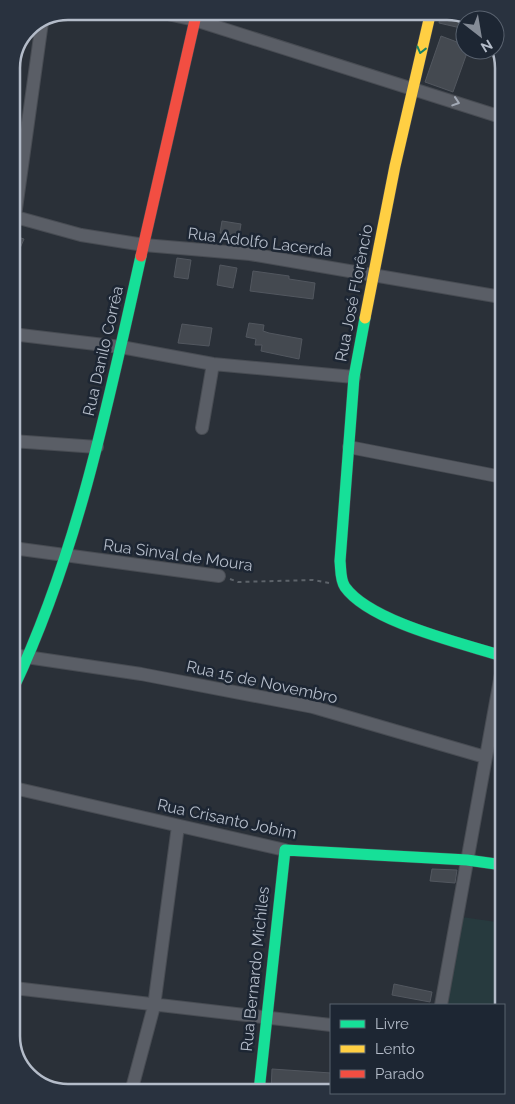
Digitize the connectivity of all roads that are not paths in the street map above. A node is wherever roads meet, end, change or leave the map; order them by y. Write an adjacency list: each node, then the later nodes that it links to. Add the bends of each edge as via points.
1 (195, 20): 9 (street, Rua Danilo Corrêa)
2 (208, 20): 5 (street)
3 (429, 20): 5 (street, Rua José Florêncio, one-way to 5)
4 (41, 28): 7 (street)
5 (411, 88): 6 (street, one-way to 6); 10 (street, Rua José Florêncio)
6 (495, 115)
7 (20, 169)
8 (20, 218): 9 (street, Rua Adolfo Lacerda, via 81,235)
9 (144, 245): 10 (street, Rua Adolfo Lacerda, via 250,254); 13 (street, Rua Danilo Corrêa)
10 (374, 273): 11 (street, Rua Adolfo Lacerda); 15 (street, Rua José Florêncio)
11 (495, 296)
12 (20, 335): 13 (street)
13 (121, 347): 14 (street); 18 (street, Rua Danilo Corrêa)
14 (213, 364): 15 (street); 16 (street)
15 (354, 378): 19 (street, Rua José Florêncio)
16 (202, 428)
17 (20, 442): 18 (street)
18 (97, 447): 22 (street, Rua Danilo Corrêa)
19 (349, 447): 20 (street); 24 (street, Rua José Florêncio, via 340,560 344,586 361,603 400,622)
20 (495, 476)
21 (20, 549): 22 (street, Rua Sinval de Moura)
22 (68, 555): 23 (street, Rua Sinval de Moura); 26 (street, Rua Danilo Corrêa)
23 (219, 576)
24 (495, 654)
25 (20, 656): 26 (street, Rua 15 de Novembro)
26 (29, 657): 27 (street, Rua Danilo Corrêa); 29 (street, Rua 15 de Novembro, via 141,674 313,707)
27 (20, 675)
28 (495, 702): 29 (street)
29 (485, 757): 33 (street)
30 (20, 789): 31 (street, Rua Crisanto Jobim)
31 (178, 826): 32 (street, Rua Crisanto Jobim); 37 (street)
32 (285, 850): 33 (street, Rua Crisanto Jobim); 38 (street, Rua Bernardo Michiles)
33 (467, 860): 34 (street, Rua Crisanto Jobim); 36 (street)
34 (495, 864)
35 (20, 989): 37 (street)
36 (442, 1004)
37 (154, 1006): 38 (street); 40 (street)
38 (265, 1017): 39 (street); 41 (street, Rua Bernardo Michiles)
39 (330, 1025)
40 (133, 1084)
41 (260, 1084)

